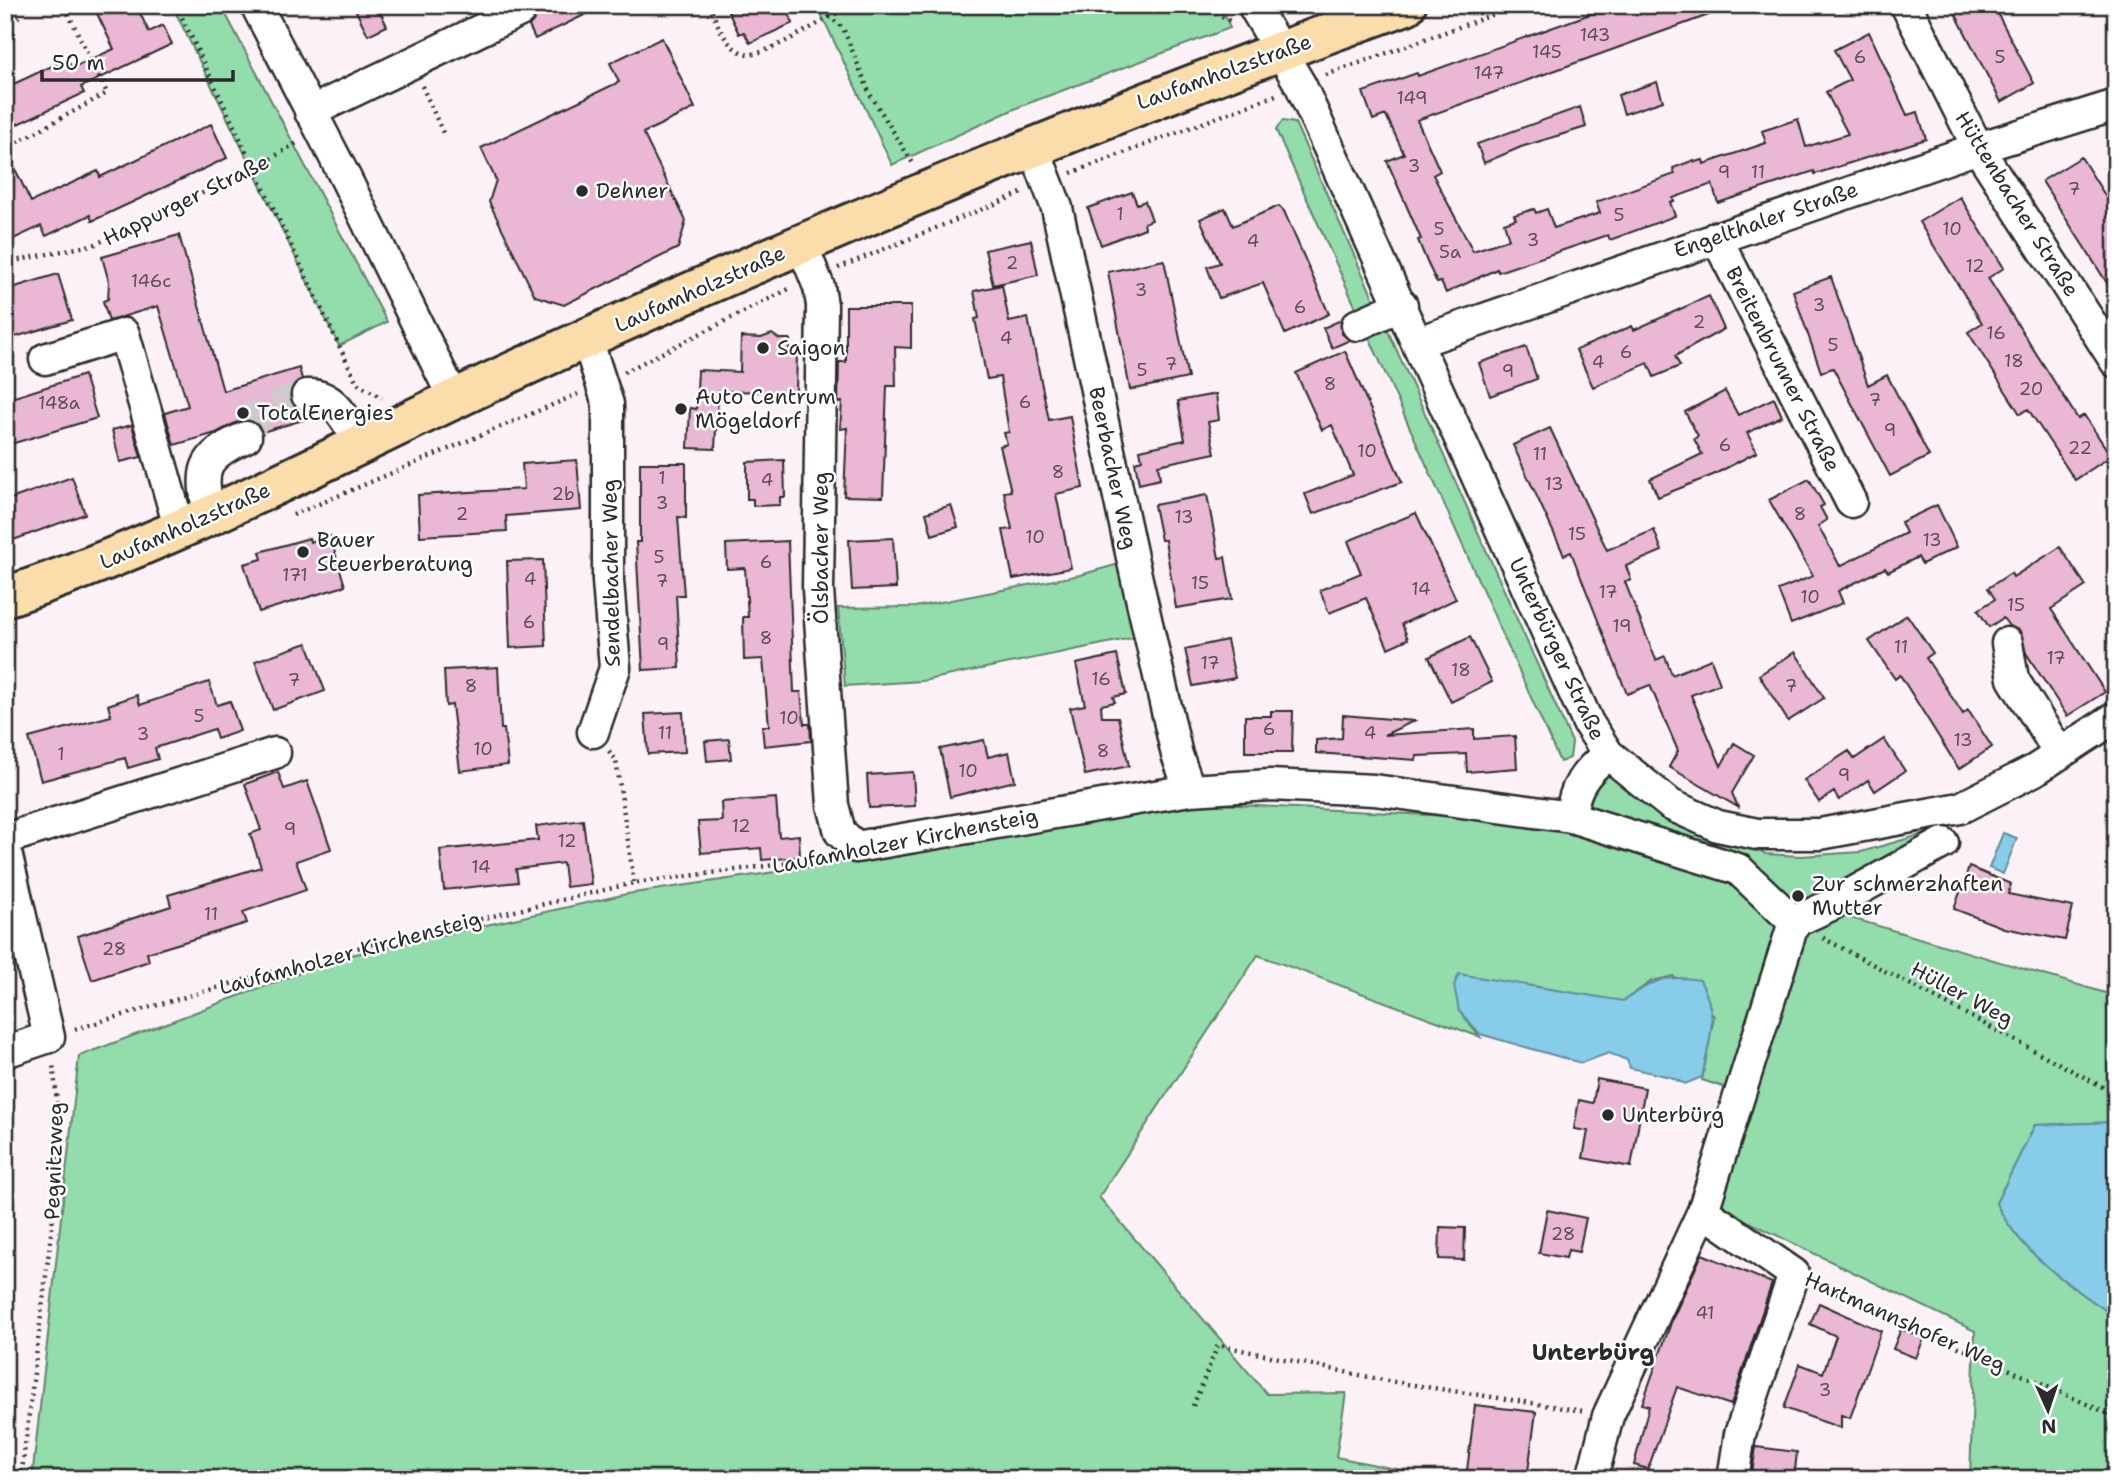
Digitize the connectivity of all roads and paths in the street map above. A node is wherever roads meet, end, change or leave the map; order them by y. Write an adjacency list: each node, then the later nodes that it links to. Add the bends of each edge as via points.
1 (64, 5): 20 (path, via 107,93)
2 (176, 5): 21 (path)
3 (256, 5): 16 (street)
4 (709, 5): 11 (path, via 722,33 749,55 768,50)
5 (852, 5): 11 (path)
6 (1253, 5): 13 (street, Unterbürger Straße)
7 (1406, 5): 13 (main road, Laufamholzstraße)
8 (1906, 5): 19 (street, Hüttenbacher Straße)
9 (520, 11): 14 (street)
10 (24, 14): 12 (path)
11 (829, 16): 22 (path, via 843,28 870,94 906,148)
12 (5, 23)
13 (1278, 51): 18 (main road, Laufamholzstraße); 26 (street, Unterbürger Straße, via 1301,86)
14 (411, 63): 16 (street); 17 (path)
15 (2116, 105): 19 (street, Engelthaler Straße)
16 (315, 121): 21 (path, Happurger Straße); 33 (street)
17 (443, 133)
18 (1033, 146): 22 (main road, Laufamholzstraße); 47 (street, Beerbacher Weg, via 1056,208 1177,755)
19 (1978, 148): 23 (street, Engelthaler Straße); 31 (street, Hüttenbacher Straße)
20 (5, 149)
21 (255, 168): 25 (path, Happurger Straße, via 96,244); 34 (path, via 356,383 382,398)
22 (926, 192): 24 (main road, Laufamholzstraße)
23 (1716, 237): 29 (street, Engelthaler Straße); 38 (street, Breitenbrunner Straße)
24 (802, 245): 28 (main road, Laufamholzstraße); 51 (street, Ölsbacher Weg, via 822,305 818,590 834,805 841,832)
25 (5, 263)
26 (1402, 305): 27 (street); 29 (street, Unterbürger Straße)
27 (1357, 325)
28 (587, 339): 33 (main road, Laufamholzstraße); 43 (street, Sendelbacher Weg, via 608,404 608,581 615,668)
29 (1418, 342): 45 (street, Unterbürger Straße, via 1588,723)
30 (45, 359): 39 (street, via 124,334)
31 (2116, 362)
32 (307, 395): 36 (street, via 320,394 334,404)
33 (454, 399): 34 (main road, Laufamholzstraße)
34 (396, 428): 36 (main road, Laufamholzstraße); 37 (path)
35 (246, 437): 39 (street, via 217,450 208,462)
36 (360, 444): 39 (main road, Laufamholzstraße)
37 (414, 465)
38 (1851, 502)
39 (194, 524): 40 (main road, Laufamholzstraße, via 110,561)
40 (5, 597)
41 (2007, 643): 46 (street, via 2013,678)
42 (2116, 717): 46 (street)
43 (593, 732): 53 (path, via 616,760)
44 (275, 753): 49 (street)
45 (1608, 754): 46 (street, via 1671,805 1718,826 1770,834 1820,834 1961,808); 48 (street, Unterbürger Straße, via 1577,786)
46 (2060, 754)
47 (1189, 790): 48 (street, Laufamholzer Kirchensteig, via 1270,785 1374,790); 51 (street, Laufamholzer Kirchensteig)
48 (1571, 817): 54 (street, via 1738,869)
49 (5, 839)
50 (1943, 843): 54 (street)
51 (856, 846): 53 (path, Laufamholzer Kirchensteig, via 821,861)
52 (5, 848): 55 (street)
53 (634, 883): 55 (path, Laufamholzer Kirchensteig, via 340,951)
54 (1794, 922): 57 (path, Hüller Weg); 58 (street)
55 (49, 1037): 56 (street); 65 (path, Pegnitzweg, via 59,1119 54,1218)
56 (5, 1052)
57 (2116, 1094)
58 (1703, 1211): 59 (street, Hartmannshofer Weg); 62 (street)
59 (1794, 1274): 61 (path, Hartmannshofer Weg); 67 (street, via 1740,1434)
60 (1194, 1406): 62 (path, via 1218,1345 1388,1381)
61 (2108, 1412): 63 (path, Hartmannshofer Weg); 64 (path)
62 (1608, 1416): 66 (street)
63 (2116, 1418)
64 (2116, 1437)
65 (21, 1479)
66 (1592, 1479)
67 (1733, 1479)

